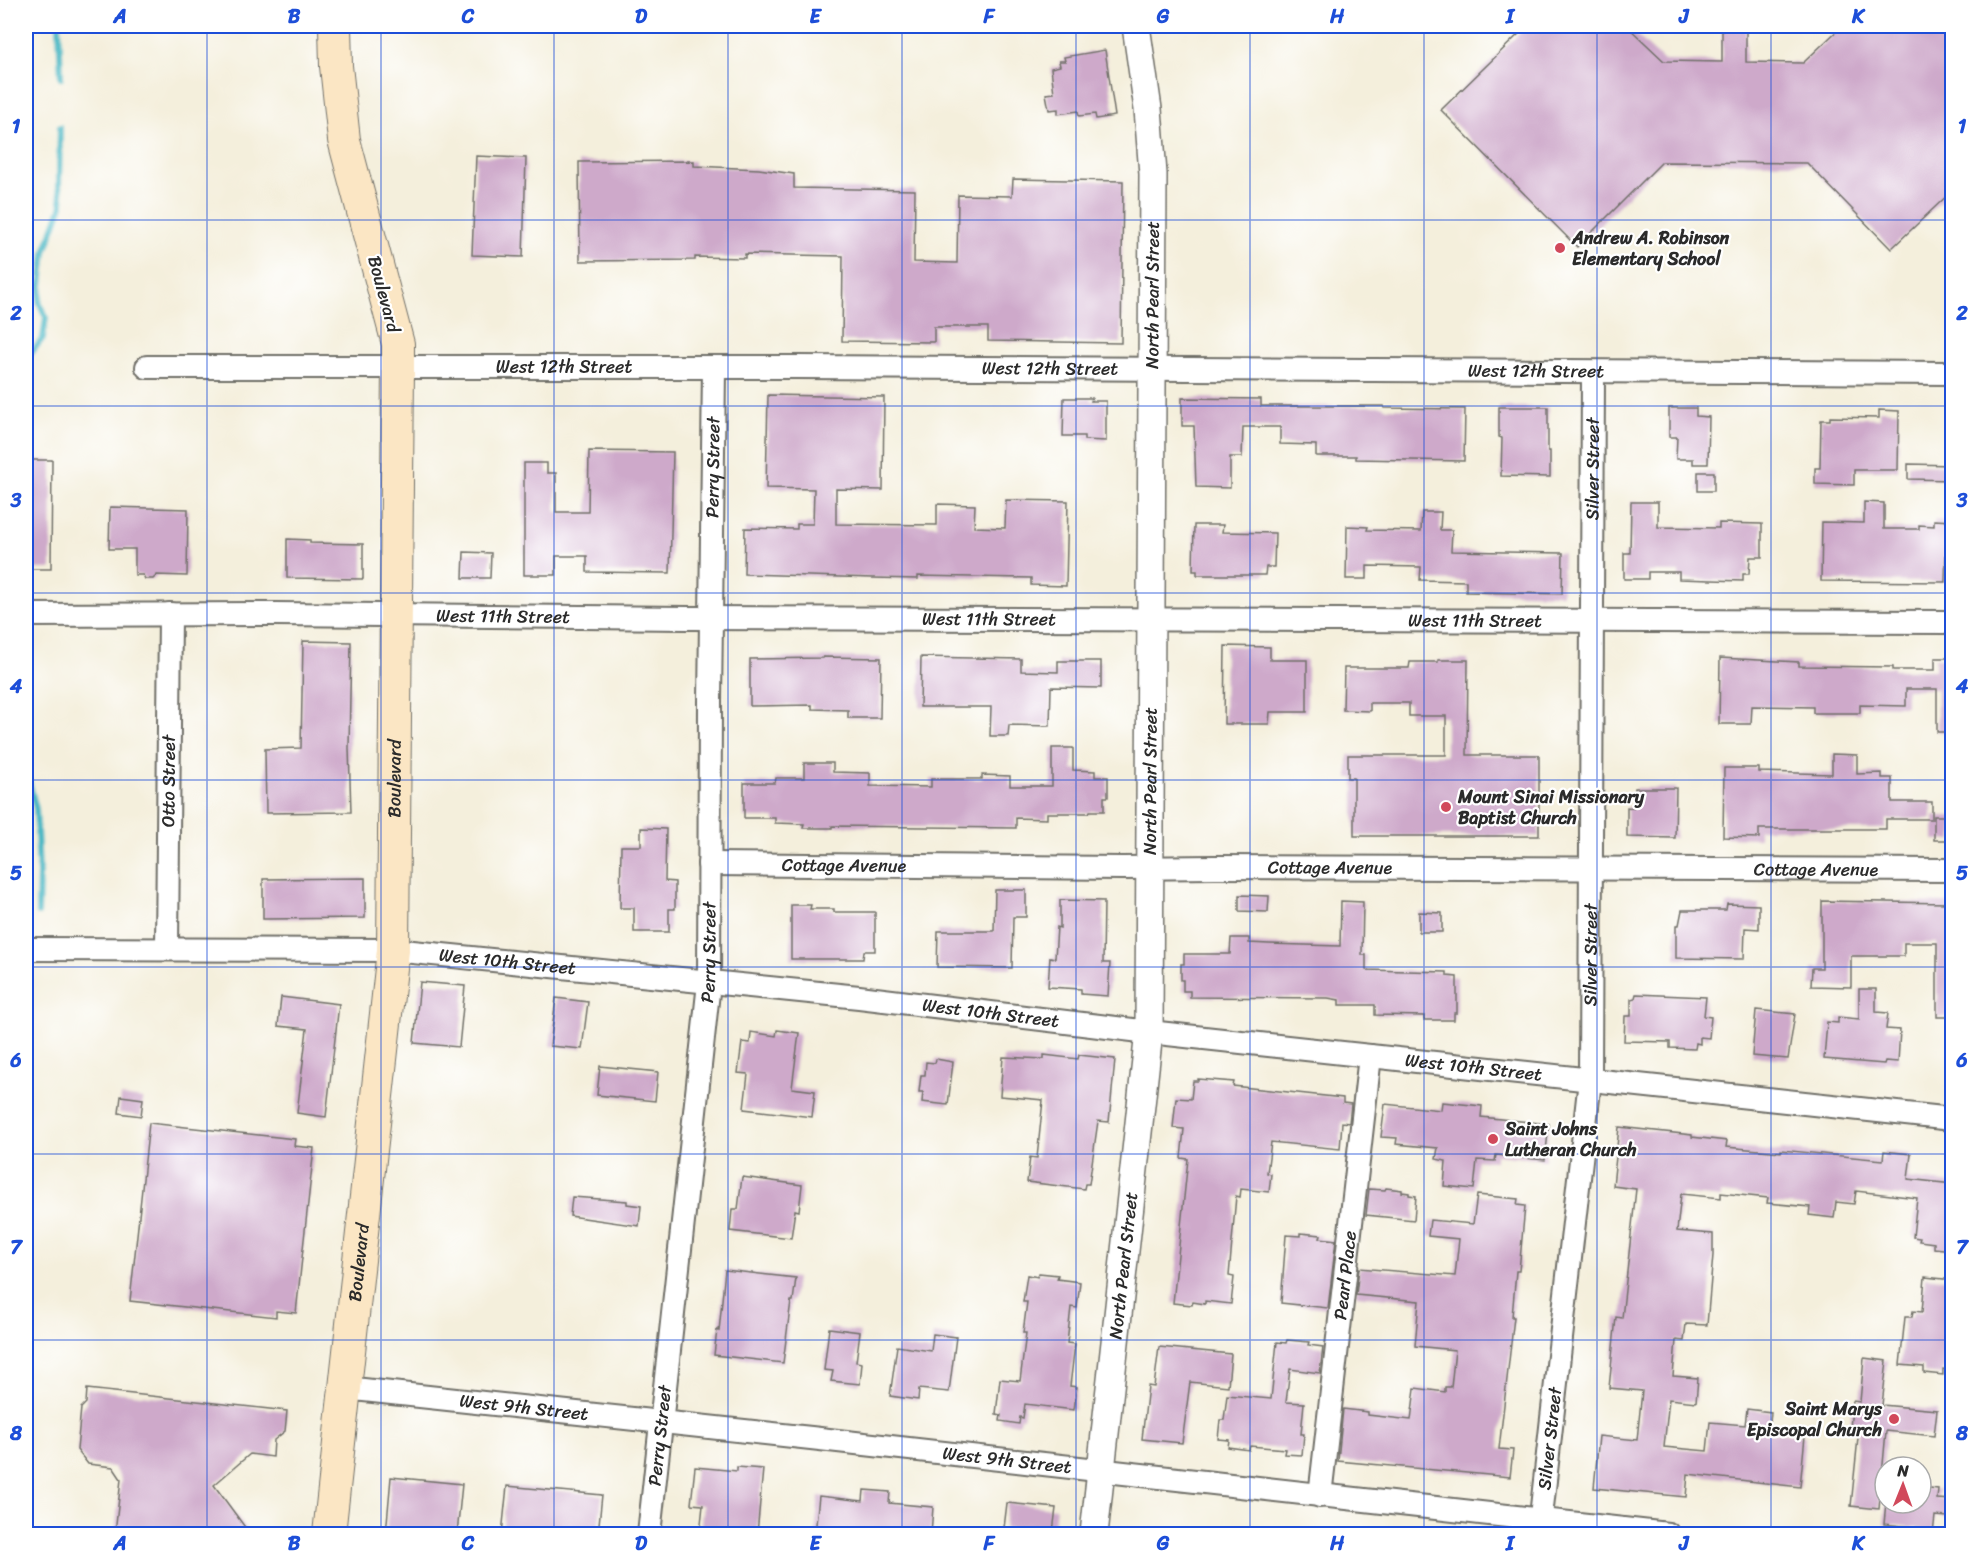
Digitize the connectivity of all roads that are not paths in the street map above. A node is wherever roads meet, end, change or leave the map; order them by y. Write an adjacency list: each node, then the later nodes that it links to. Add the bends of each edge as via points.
1 (336, 26): 4 (main road, Boulevard, via 344,140 398,344)
2 (1136, 26): 6 (street, North Pearl Street, via 1153,174)
3 (147, 367): 4 (street, West 12th Street)
4 (398, 367): 5 (street, West 12th Street); 11 (main road, Boulevard)
5 (714, 368): 6 (street, West 12th Street); 12 (street, Perry Street)
6 (1152, 369): 7 (street, West 12th Street); 13 (street, North Pearl Street)
7 (1593, 372): 8 (street, West 12th Street); 14 (street, Silver Street)
8 (1953, 373)
9 (170, 614): 10 (street, West 11th Street); 11 (street, West 11th Street); 21 (street, Otto Street)
10 (26, 615)
11 (397, 615): 12 (street, West 11th Street); 22 (main road, Boulevard)
12 (712, 618): 13 (street, West 11th Street); 16 (street, Perry Street)
13 (1151, 620): 14 (street, West 11th Street); 17 (street, North Pearl Street)
14 (1593, 621): 15 (street, West 11th Street); 18 (street, Silver Street)
15 (1953, 622)
16 (709, 864): 17 (street, Cottage Avenue); 23 (street, Perry Street)
17 (1150, 868): 18 (street, Cottage Avenue); 24 (street, North Pearl Street)
18 (1591, 869): 19 (street, Cottage Avenue); 26 (street, Silver Street)
19 (1953, 870)
20 (26, 948): 21 (street, West 10th Street)
21 (167, 949): 22 (street, West 10th Street)
22 (393, 950): 23 (street, West 10th Street); 28 (main road, Boulevard)
23 (709, 983): 24 (street, West 10th Street); 29 (street, Perry Street)
24 (1149, 1032): 25 (street, West 10th Street); 30 (street, North Pearl Street)
25 (1370, 1056): 26 (street, West 10th Street); 31 (street, Pearl Place)
26 (1590, 1080): 27 (street, West 10th Street); 32 (street, Silver Street)
27 (1953, 1119)
28 (345, 1388): 29 (street, West 9th Street); 33 (main road, Boulevard)
29 (661, 1424): 30 (street, West 9th Street); 34 (street, Perry Street)
30 (1101, 1471): 31 (street, West 9th Street); 35 (street, North Pearl Street)
31 (1320, 1496): 32 (street, West 9th Street)
32 (1540, 1528): 36 (street, West 9th Street)
33 (329, 1534)
34 (649, 1534)
35 (1094, 1534)
36 (1668, 1534)

